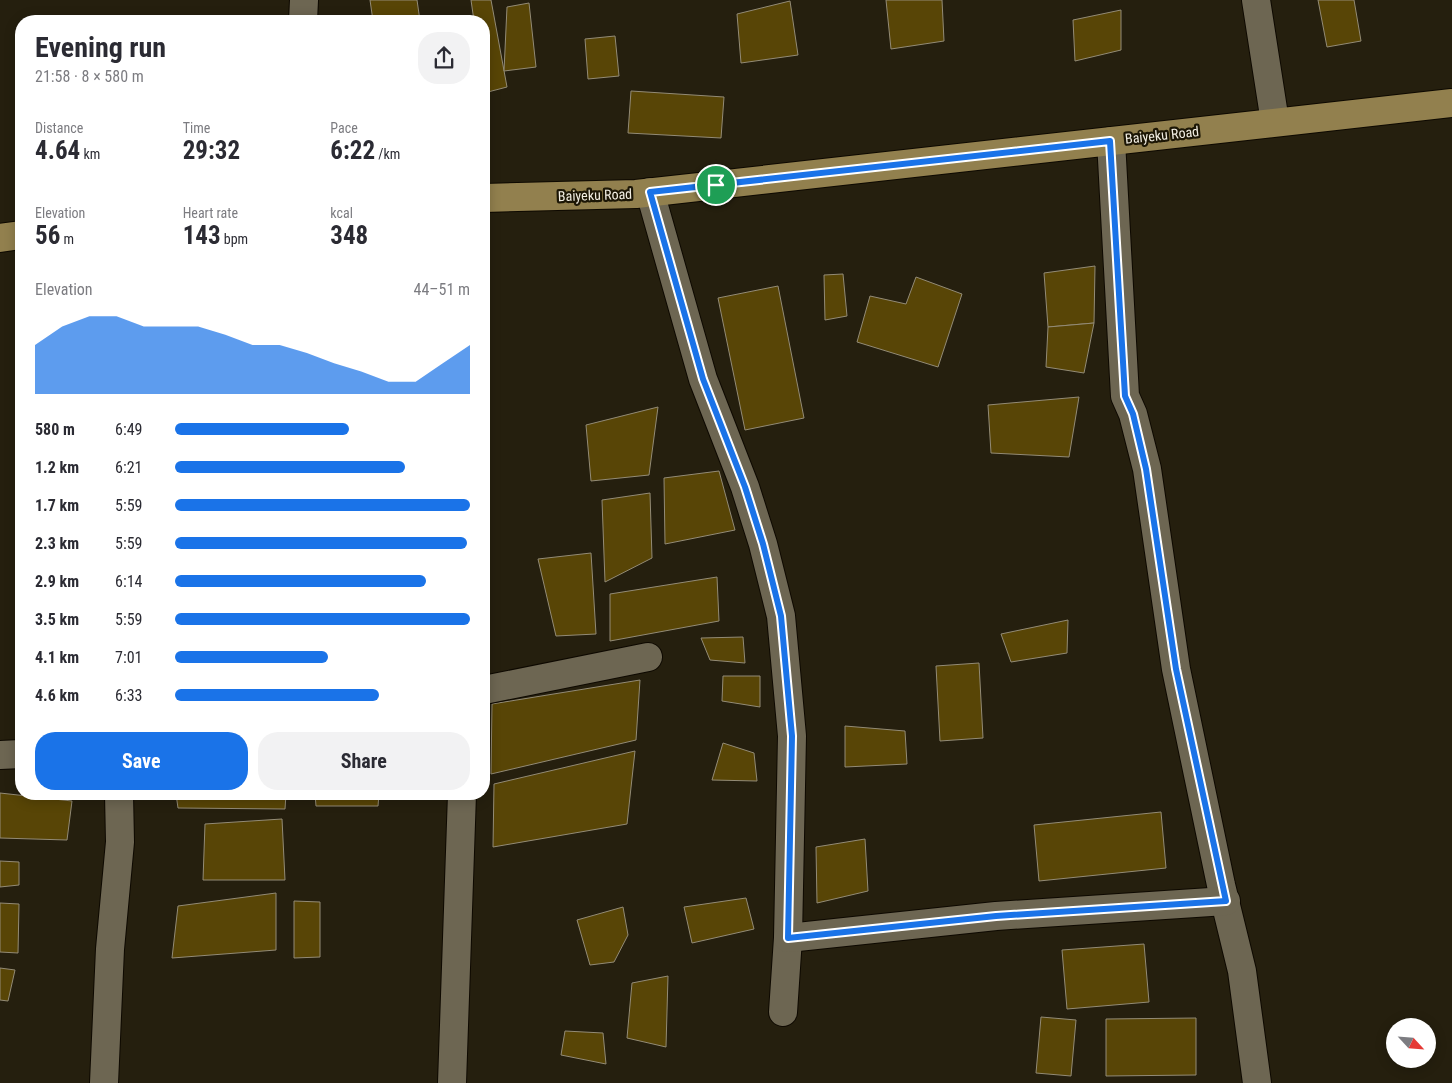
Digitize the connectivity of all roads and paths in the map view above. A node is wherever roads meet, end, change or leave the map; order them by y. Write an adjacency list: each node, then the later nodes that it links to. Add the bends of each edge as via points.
1 (304, 0): 3 (street)
2 (1256, 0): 5 (street)
3 (303, 15)
4 (1451, 100): 5 (main road, Baiyeku Road)
5 (1275, 122): 6 (main road, Baiyeku Road)
6 (1110, 141): 7 (main road, Baiyeku Road); 17 (street, via 1125,396 1133,414 1146,469 1176,669)
7 (650, 192): 8 (main road, Baiyeku Road); 18 (street, via 703,379 745,487 781,616 792,736)
8 (490, 198)
9 (15, 236): 10 (main road)
10 (0, 238)
11 (648, 657): 12 (street)
12 (490, 689)
13 (15, 755): 14 (street)
14 (0, 756)
15 (118, 800): 20 (street, via 120,842 110,949)
16 (462, 800): 21 (street)
17 (1226, 901): 18 (street, via 996,916); 22 (street, via 1242,971)
18 (788, 938): 19 (street)
19 (783, 1012)
20 (104, 1083)
21 (452, 1083)
22 (1256, 1083)

